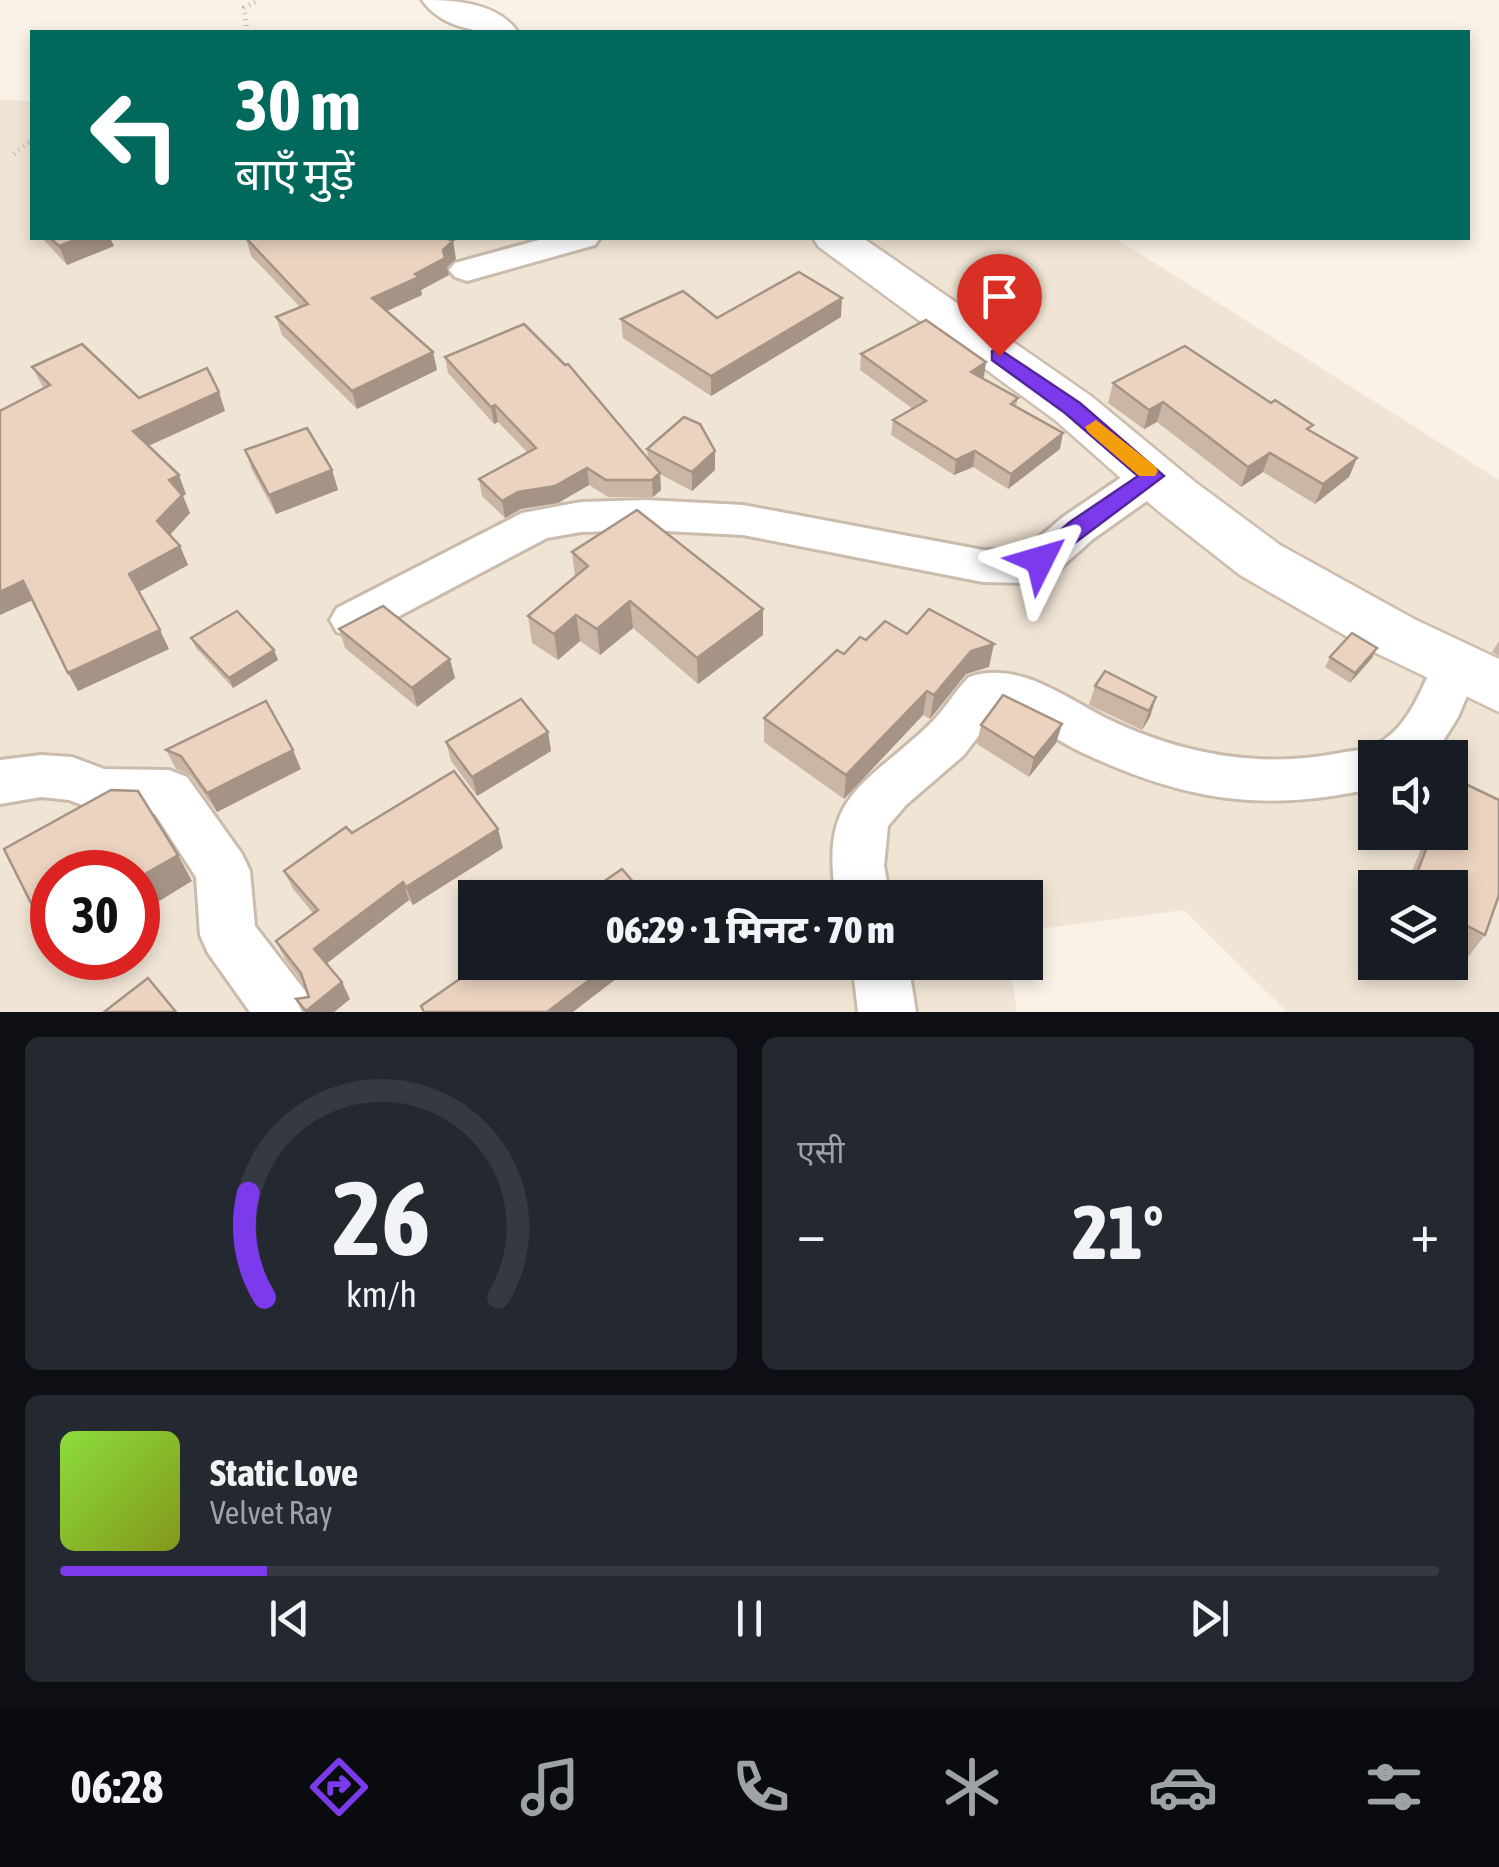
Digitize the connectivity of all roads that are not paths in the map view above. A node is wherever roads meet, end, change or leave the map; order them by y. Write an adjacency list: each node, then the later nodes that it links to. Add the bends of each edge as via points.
1 (440, 0): 2 (street)
2 (496, 30)
3 (576, 240): 5 (street)
4 (838, 240): 6 (street, via 1073,408)
5 (467, 270)
6 (1153, 476): 7 (street, via 1024,566 983,566 743,520 581,517 537,524); 8 (street, via 1260,560)
7 (353, 620)
8 (1478, 676): 9 (street)
9 (1419, 740)
10 (1358, 772): 12 (street, via 1327,780 1222,780 1144,758 1008,690 986,692 950,737 874,799 858,831)
11 (0, 782): 14 (street, via 42,776 103,791 169,792 223,871 228,935)
12 (859, 880)
13 (883, 980): 15 (street)
14 (285, 1012)
15 (887, 1012)

